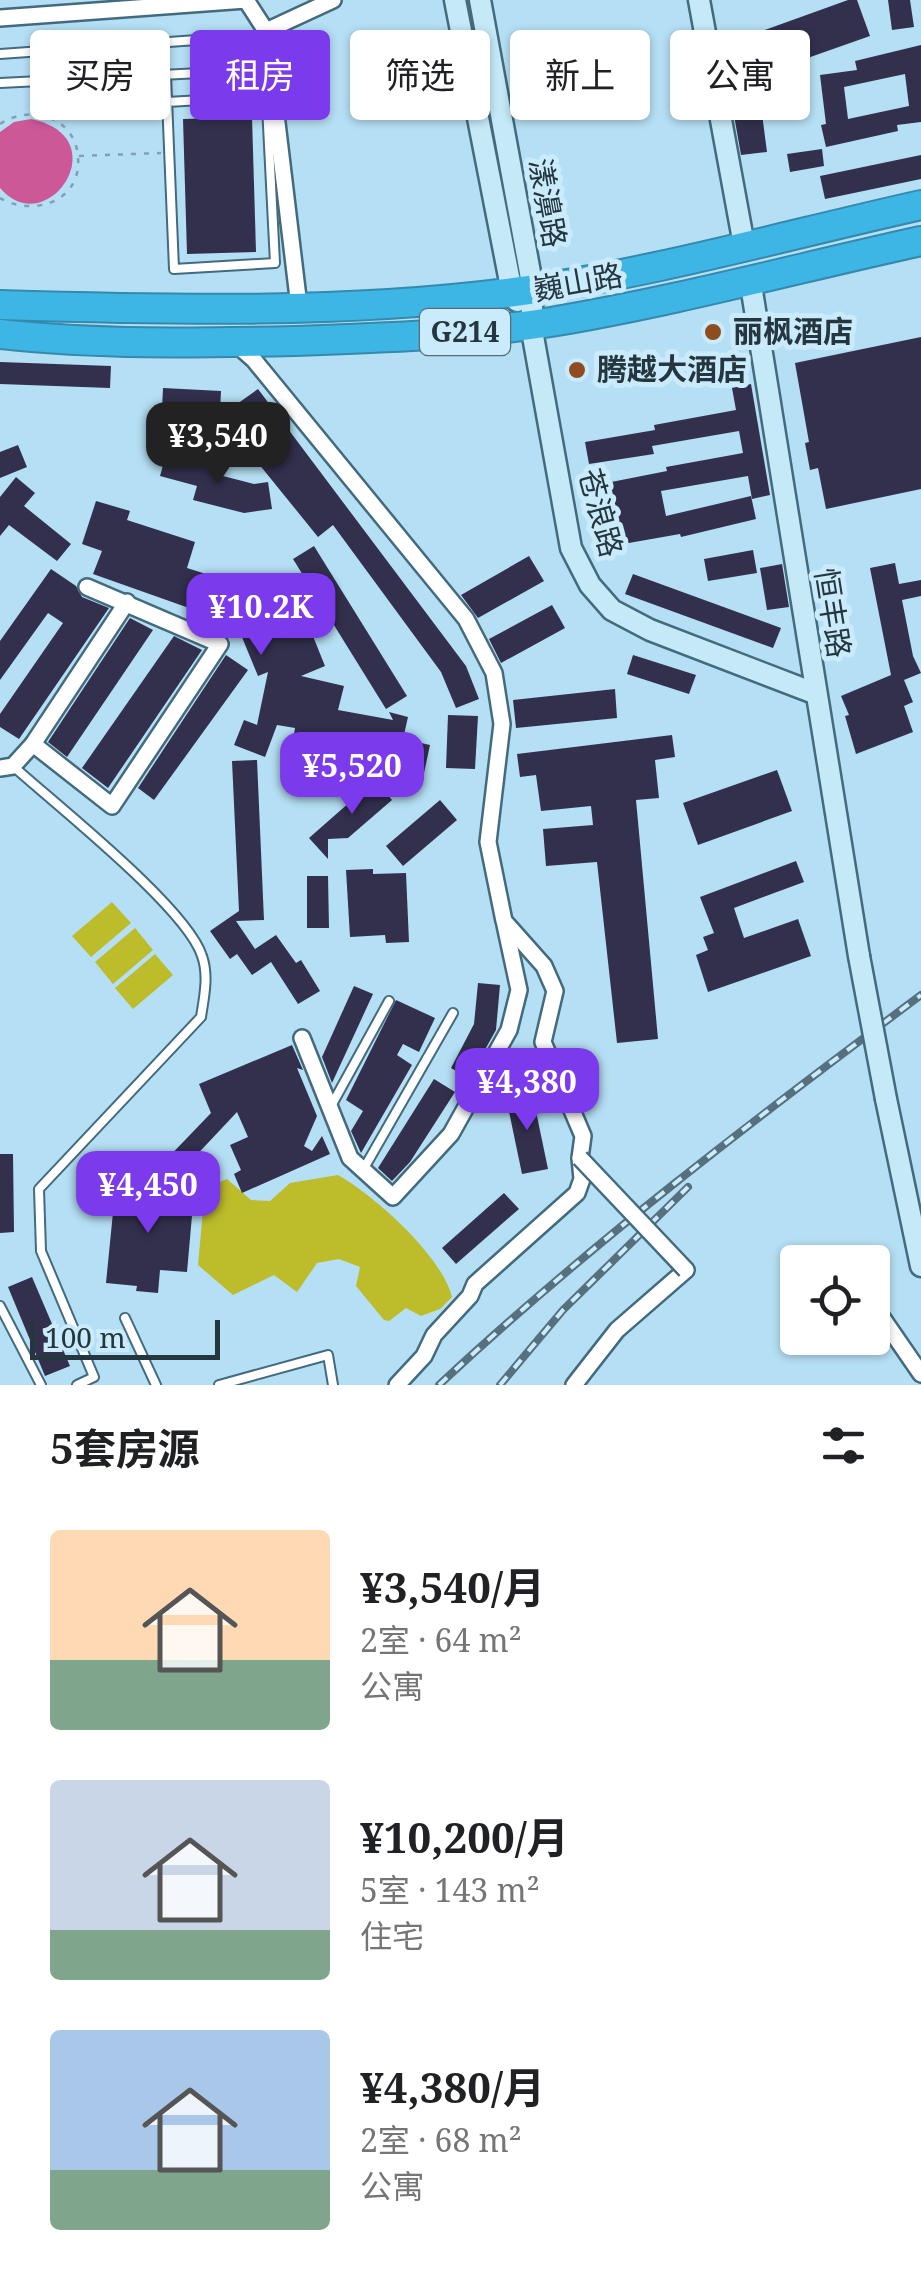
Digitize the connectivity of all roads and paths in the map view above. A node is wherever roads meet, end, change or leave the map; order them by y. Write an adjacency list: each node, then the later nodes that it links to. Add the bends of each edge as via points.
1 (246, 0): 6 (street); 7 (street)
2 (333, 0): 8 (street)
3 (456, 0): 26 (street, 漾濞路)
4 (480, 0): 26 (street, 漾濞路)
5 (699, 0): 24 (street)
6 (0, 18)
7 (265, 30)
8 (268, 30)
9 (170, 42): 12 (lane, via 238,37 241,71)
10 (30, 52): 11 (lane)
11 (0, 54)
12 (170, 75)
13 (30, 82): 14 (lane)
14 (0, 84)
15 (170, 102): 19 (lane, via 254,98 267,106 274,263 174,270)
16 (167, 120): 19 (lane)
17 (277, 120): 28 (street)
18 (0, 124): 20 (path, via 28,113 46,116 62,124)
19 (168, 152): 20 (path)
20 (78, 156): 21 (path, via 67,192 52,204 33,209)
21 (0, 198)
22 (921, 204): 24 (highway, 巍山路 / G214)
23 (921, 240): 25 (highway, 巍山路 / G214)
24 (744, 244): 26 (highway, 巍山路 / G214)
25 (750, 279): 29 (highway, 巍山路 / G214); 34 (street, 恒丰路)
26 (522, 290): 28 (highway, 巍山路 / G214); 29 (street, 漾濞路)
27 (0, 304): 28 (highway, 巍山路 / G214)
28 (299, 306)
29 (531, 324): 31 (highway, 巍山路 / G214); 34 (street, 苍浪路, via 571,548 590,585 612,610 650,630)
30 (0, 334): 31 (highway, 巍山路 / G214, via 87,342)
31 (235, 342): 37 (street, via 466,620 494,672 502,724 488,842)
32 (87, 587): 33 (street)
33 (126, 602): 35 (street); 35 (street, via 220,644 112,806)
34 (814, 692): 44 (street, 恒丰路, bridge)
35 (33, 744): 36 (street)
36 (6, 767): 50 (lane, via 124,864 176,917 202,954 206,980 202,1018 39,1190 41,1252 94,1378)
37 (504, 921): 42 (street, via 544,966 554,991 543,1042 583,1136); 43 (street, via 520,990 508,1030 451,1134 393,1197)
38 (389, 1001): 41 (lane)
39 (452, 1014): 43 (lane)
40 (302, 1038): 41 (street)
41 (330, 1108): 43 (street, via 350,1158)
42 (580, 1158): 54 (street, via 577,1193 475,1284); 55 (street, bridge, via 686,1270 617,1330)
43 (363, 1170)
44 (921, 1266)
45 (0, 1306): 49 (lane)
46 (125, 1318): 51 (lane)
47 (890, 1329): 48 (street)
48 (921, 1374)
49 (41, 1385)
50 (77, 1385)
51 (156, 1385)
52 (219, 1385): 53 (lane, via 328,1355)
53 (333, 1385)
54 (397, 1385)
55 (574, 1385)

